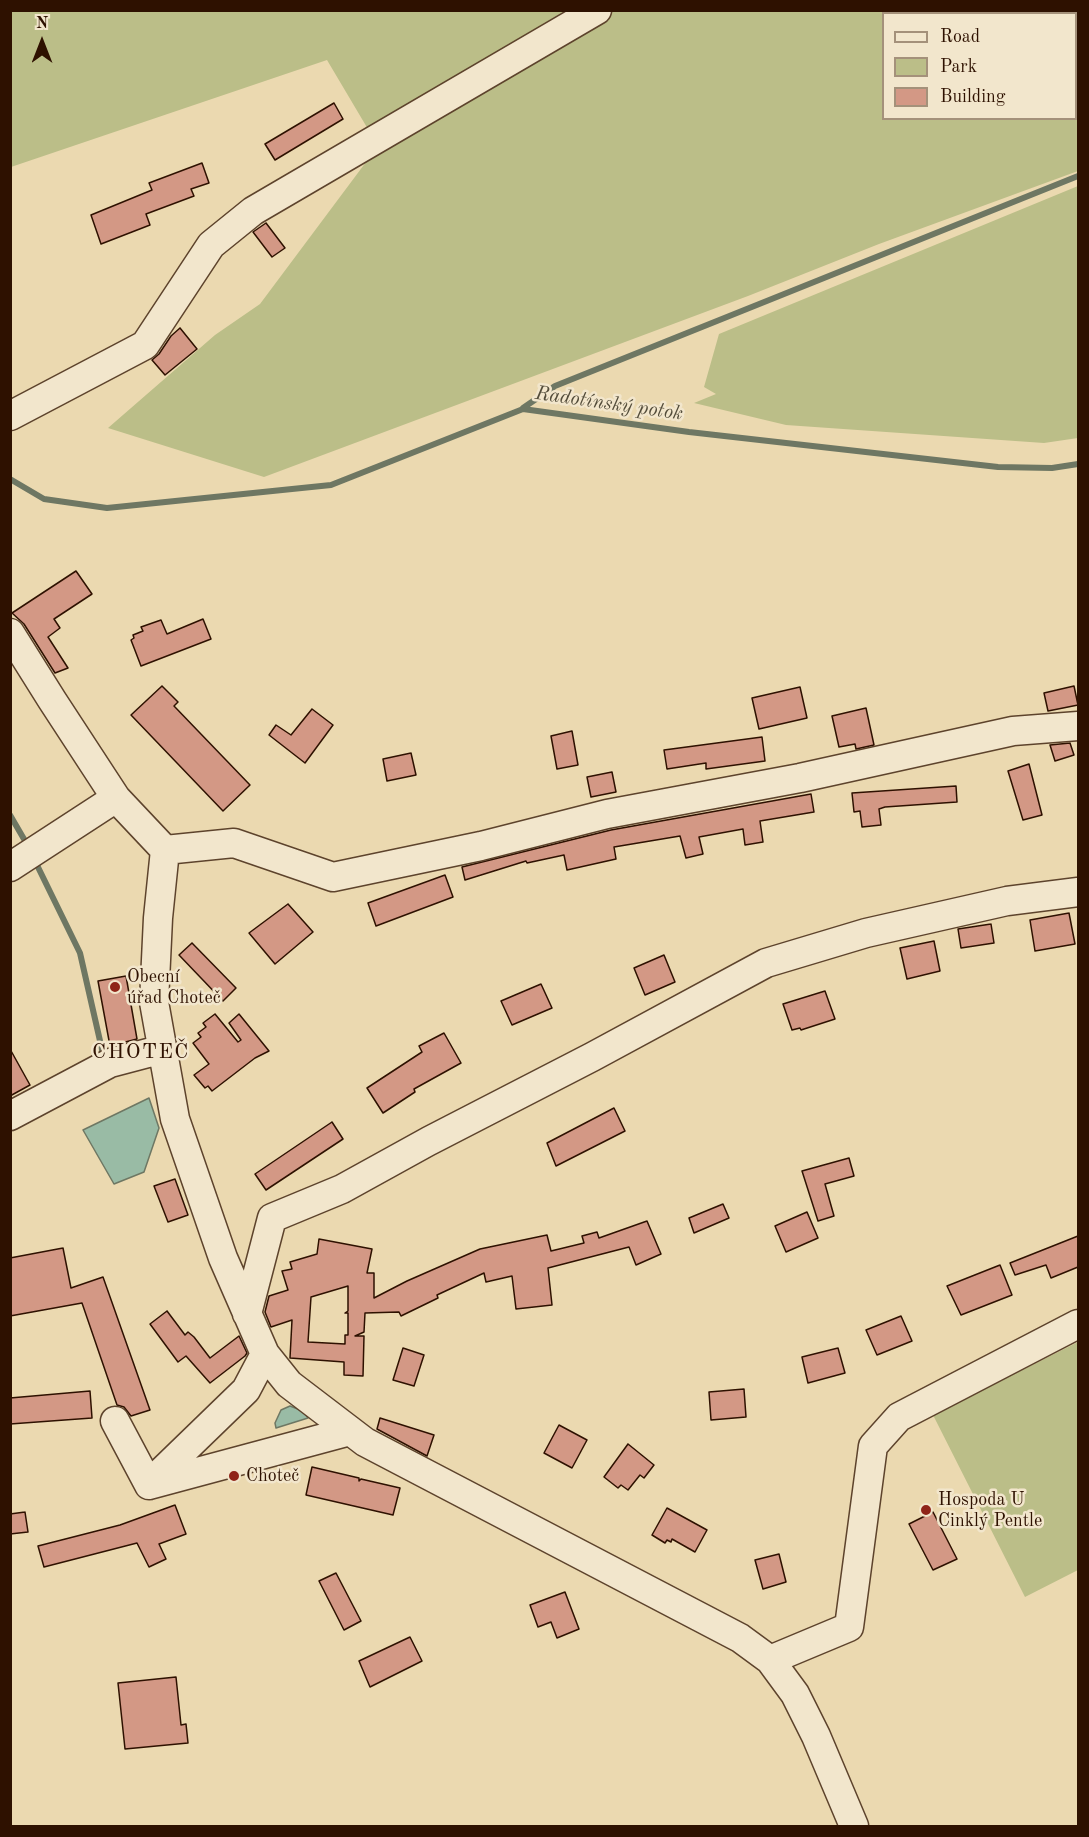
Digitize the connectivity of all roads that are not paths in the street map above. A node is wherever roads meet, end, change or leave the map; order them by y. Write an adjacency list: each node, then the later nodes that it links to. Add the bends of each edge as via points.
1 (597, 10): 2 (street, via 253,211 211,245 145,345)
2 (10, 416)
3 (10, 633): 5 (street)
4 (1078, 726): 6 (street, via 1013,731 800,778 607,814 333,877 234,843)
5 (116, 798): 6 (street); 7 (street)
6 (165, 850): 9 (street, via 154,1002)
7 (10, 867)
8 (1078, 891): 11 (street, via 1007,901 913,922 766,963 342,1189 272,1218)
9 (163, 1049): 10 (street, via 110,1063); 11 (street, via 175,1119 223,1258)
10 (10, 1116)
11 (247, 1314): 13 (street)
12 (1078, 1324): 17 (street, via 899,1417 873,1446 849,1627)
13 (265, 1354): 15 (street, via 289,1384); 16 (street, via 246,1390)
14 (115, 1422): 16 (street)
15 (351, 1431): 16 (street); 17 (street, via 365,1442 740,1638)
16 (149, 1485)
17 (770, 1660): 18 (street, via 795,1694)
18 (854, 1827)

